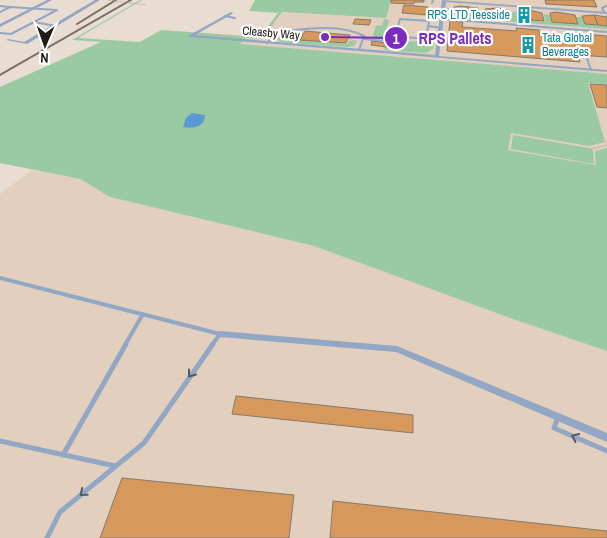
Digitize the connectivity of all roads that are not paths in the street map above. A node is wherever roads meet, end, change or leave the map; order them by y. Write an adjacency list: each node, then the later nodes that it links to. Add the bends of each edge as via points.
1 (50, 0): 7 (street)
2 (98, 0): 18 (street)
3 (444, 0): 11 (street); 15 (street)
4 (0, 6): 5 (lane)
5 (10, 6): 7 (lane); 10 (lane)
6 (606, 6): 11 (lane, via 602,8)
7 (34, 8): 9 (lane); 17 (street)
8 (61, 8): 9 (lane)
9 (57, 10): 16 (lane)
10 (0, 12)
11 (605, 12)
12 (231, 13): 13 (street, Cleasby Way)
13 (225, 16): 14 (lane); 23 (street, Cleasby Way)
14 (235, 18)
15 (442, 19): 20 (street); 21 (lane)
16 (33, 22): 18 (lane); 22 (lane, via 11,34)
17 (0, 26)
18 (56, 26): 25 (street, via 25,43)
19 (428, 26): 19 (lane, via 426,39 395,36 400,19 429,21); 20 (lane)
20 (441, 28): 32 (street)
21 (607, 32)
22 (0, 34)
23 (190, 36): 26 (street); 27 (street, Cleasby Way)
24 (363, 39): 27 (lane, via 364,34 354,32 312,29 277,32); 28 (lane, via 396,42); 29 (lane)
25 (8, 40)
26 (182, 41)
27 (267, 43): 29 (street, Cleasby Way)
28 (395, 45)
29 (360, 50): 30 (street, Cleasby Way)
30 (384, 53): 32 (street, Cleasby Way); 33 (street)
31 (586, 56): 34 (lane)
32 (438, 57): 34 (street, Cleasby Way)
33 (383, 61)
34 (591, 70): 35 (street, Cleasby Way)
35 (607, 71)
36 (0, 278): 37 (lane)
37 (143, 314): 38 (lane); 43 (lane)
38 (220, 334): 39 (street, via 398,349); 44 (lane, one-way to 44, via 144,443)
39 (558, 417): 40 (street); 42 (lane, one-way to 39, via 554,428)
40 (607, 438)
41 (0, 441): 43 (lane)
42 (607, 451)
43 (63, 454): 44 (lane)
44 (115, 466): 45 (lane, one-way to 45, via 60,512)
45 (47, 538)

